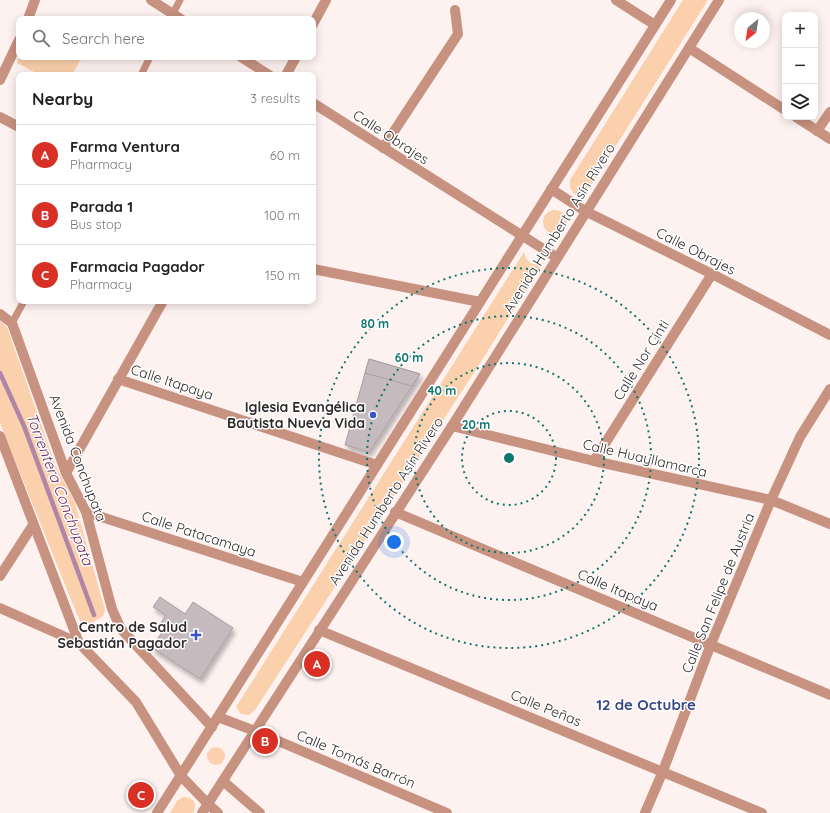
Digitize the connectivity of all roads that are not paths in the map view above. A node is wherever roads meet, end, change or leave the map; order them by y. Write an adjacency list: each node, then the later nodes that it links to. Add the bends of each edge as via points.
1 (35, 0): 9 (street)
2 (151, 0): 10 (street)
3 (180, 0): 11 (lane)
4 (326, 0): 12 (street)
5 (616, 0): 13 (street)
6 (671, 0): 13 (street, Avenida Humberto Asín Rivero)
7 (719, 0): 15 (street, Avenida Humberto Asín Rivero)
8 (456, 10): 31 (street, via 458,34)
9 (29, 16)
10 (174, 16)
11 (175, 16)
12 (316, 18)
13 (656, 26): 32 (street, Avenida Humberto Asín Rivero)
14 (16, 46): 22 (street)
15 (689, 48): 24 (street); 33 (street, Avenida Humberto Asín Rivero)
16 (148, 60): 19 (lane)
17 (246, 60): 20 (street)
18 (294, 60): 21 (street)
19 (142, 72)
20 (264, 72)
21 (288, 72)
22 (0, 80)
23 (316, 105): 31 (street, Calle Obrajes)
24 (782, 108)
25 (830, 112): 29 (street)
26 (0, 117): 28 (street)
27 (801, 120): 29 (street)
28 (16, 125)
29 (818, 131): 30 (street)
30 (830, 139)
31 (383, 148): 34 (street, Calle Obrajes)
32 (551, 189): 33 (street, Calle Obrajes); 34 (street, Avenida Humberto Asín Rivero)
33 (585, 211): 35 (street, Avenida Humberto Asín Rivero); 37 (street, Calle Obrajes)
34 (522, 236): 35 (street, Calle Obrajes); 38 (street, Avenida Humberto Asín Rivero)
35 (556, 257): 46 (street, Avenida Humberto Asín Rivero)
36 (316, 270): 38 (street)
37 (712, 274): 43 (street, Calle Obrajes); 48 (street, Calle Nor Cinti)
38 (480, 302): 49 (street, Avenida Humberto Asín Rivero)
39 (22, 304): 42 (lane)
40 (161, 304): 44 (street)
41 (0, 314): 42 (street)
42 (12, 323): 50 (street, Avenida Conchupata)
43 (830, 335)
44 (118, 379): 49 (street, Calle Itapaya); 50 (street)
45 (830, 389): 51 (street, Calle San Felipe de Austria, via 800,437)
46 (452, 426): 48 (street, Calle Huayllamarca); 53 (street, Avenida Humberto Asín Rivero)
47 (0, 436): 55 (street)
48 (594, 461): 51 (street, Calle Huayllamarca)
49 (377, 465): 57 (street, Avenida Humberto Asín Rivero)
50 (66, 473): 52 (street, Avenida Conchupata)
51 (771, 500): 54 (street, Calle Huayllamarca); 61 (street, Calle San Felipe de Austria)
52 (86, 512): 57 (street, Calle Patacamaya); 64 (street, Avenida Conchupata, via 112,609 121,628)
53 (395, 512): 59 (street, Avenida Humberto Asín Rivero); 61 (street, Calle Itapaya)
54 (830, 524)
55 (33, 525): 56 (street); 60 (street)
56 (0, 576)
57 (303, 582): 63 (street, Avenida Humberto Asín Rivero)
58 (0, 608): 60 (street)
59 (319, 630): 65 (street, Avenida Humberto Asín Rivero); 66 (street, Calle Peñas)
60 (79, 643): 67 (street, via 136,702)
61 (711, 644): 62 (street, Calle Itapaya); 66 (street, Calle San Felipe de Austria)
62 (830, 695)
63 (218, 717): 64 (street, Avenida Humberto Asín Rivero); 65 (street)
64 (212, 727): 67 (street, Avenida Humberto Asín Rivero)
65 (255, 731): 68 (street, Avenida Humberto Asín Rivero); 74 (street, Calle Tomás Barrón)
66 (663, 771): 75 (street, Calle San Felipe de Austria); 76 (street, Calle Peñas)
67 (181, 776): 69 (street); 70 (street, Avenida Humberto Asín Rivero)
68 (223, 781): 69 (street, Avenida Humberto Asín Rivero); 73 (street)
69 (208, 804): 71 (street, Avenida Humberto Asín Rivero); 72 (street)
70 (157, 813)
71 (202, 813)
72 (218, 813)
73 (260, 813)
74 (447, 813)
75 (645, 813)
76 (762, 813)

